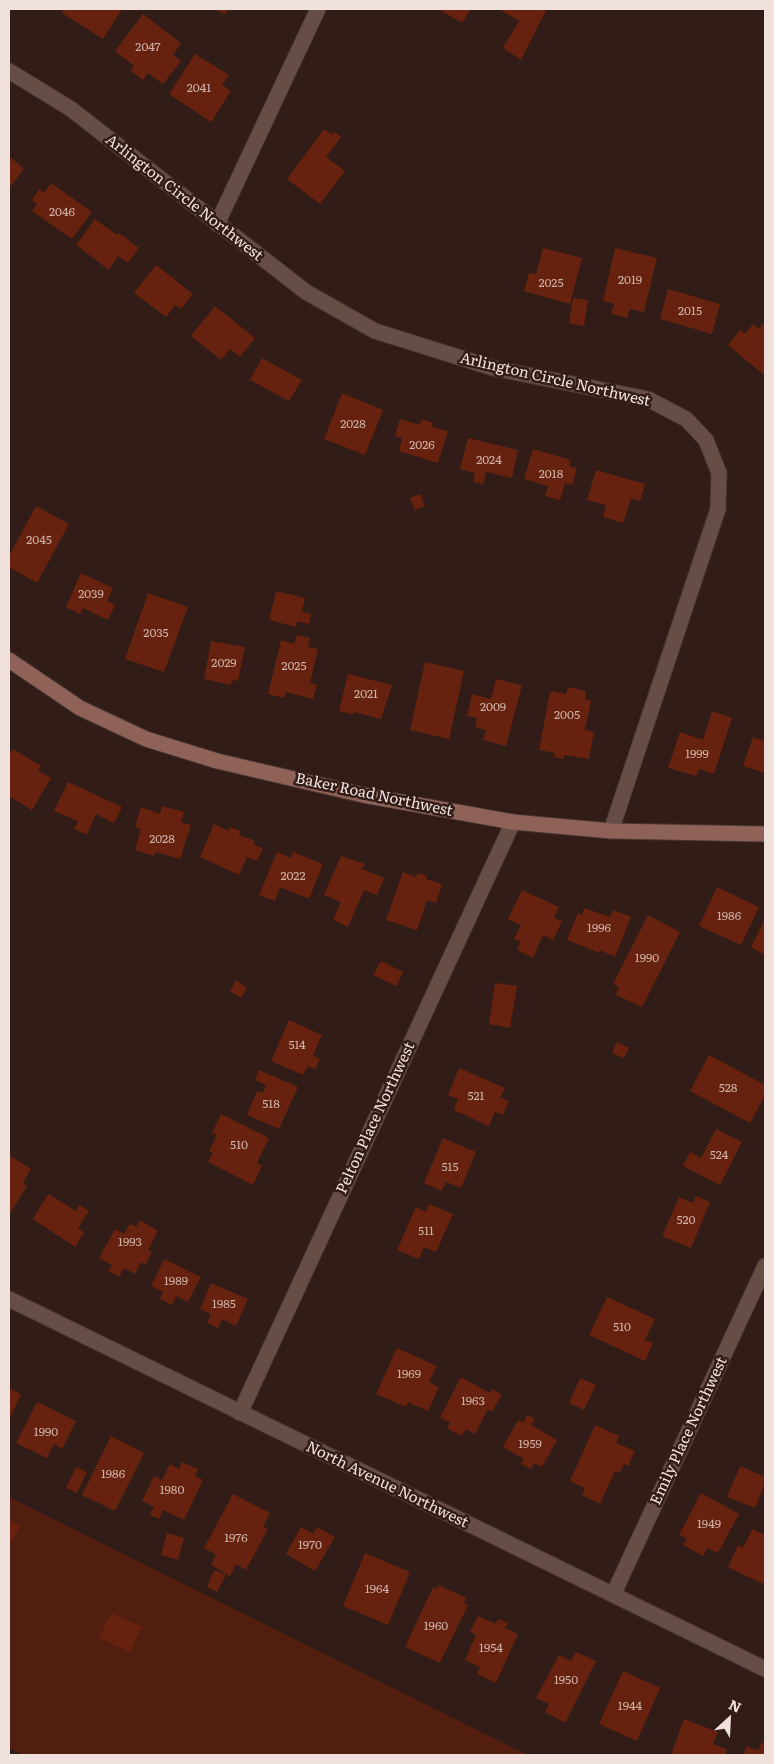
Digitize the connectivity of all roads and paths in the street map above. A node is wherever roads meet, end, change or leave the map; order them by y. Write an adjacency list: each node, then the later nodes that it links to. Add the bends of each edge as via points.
1 (318, 9): 3 (street)
2 (9, 71): 3 (street, Arlington Circle Northwest, via 71,110)
3 (217, 224): 6 (street, Arlington Circle Northwest, via 306,292 375,331 493,368 648,400 686,419 706,440 719,473 718,509)
4 (9, 660): 5 (street, Baker Road Northwest, via 80,708 146,739 217,761 363,795)
5 (513, 822): 6 (street, Baker Road Northwest); 10 (street, Pelton Place Northwest)
6 (611, 831): 7 (street, Baker Road Northwest)
7 (765, 834)
8 (765, 1266): 11 (street, Emily Place Northwest)
9 (9, 1299): 10 (street, North Avenue Northwest)
10 (240, 1413): 11 (street, North Avenue Northwest)
11 (613, 1596): 12 (street, North Avenue Northwest)
12 (765, 1669)

